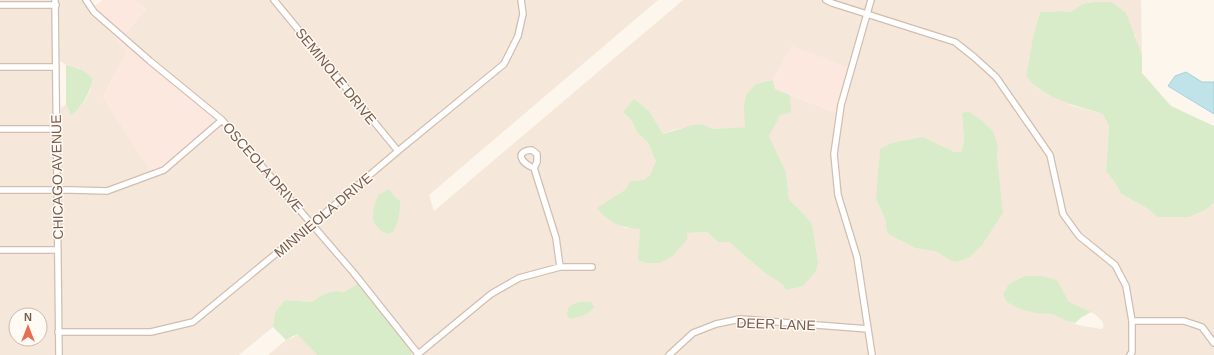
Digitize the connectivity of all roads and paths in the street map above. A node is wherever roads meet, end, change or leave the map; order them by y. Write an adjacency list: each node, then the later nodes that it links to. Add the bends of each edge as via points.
1 (86, 0): 11 (street, OSCEOLA DRIVE, via 94,12)
2 (274, 0): 14 (street, SEMINOLE DRIVE)
3 (521, 0): 14 (street, MINNIEOLA DRIVE, via 523,14 518,36 504,64)
4 (826, 0): 8 (street)
5 (871, 0): 8 (street)
6 (56, 2): 7 (street); 10 (street, CHICAGO AVENUE)
7 (0, 5)
8 (867, 13): 23 (street, via 955,42 996,77 1050,155 1063,214 1078,236 1115,265 1126,286); 24 (street, via 841,105 834,154 838,195 857,257)
9 (0, 67): 10 (street)
10 (56, 67): 13 (street, CHICAGO AVENUE)
11 (222, 120): 17 (street, via 164,170 106,191); 18 (street, OSCEOLA DRIVE)
12 (0, 129): 13 (street)
13 (57, 129): 17 (street, CHICAGO AVENUE)
14 (398, 151): 18 (street, MINNIEOLA DRIVE)
15 (534, 168): 21 (street, via 556,238)
16 (0, 190): 17 (street)
17 (57, 190): 20 (street, CHICAGO AVENUE)
18 (312, 224): 25 (street, MINNIEOLA DRIVE, via 192,322 151,332); 27 (street, OSCEOLA DRIVE)
19 (0, 250): 20 (street)
20 (58, 250): 25 (street, CHICAGO AVENUE)
21 (560, 267): 22 (street); 27 (street, via 519,278 491,294)
22 (592, 267)
23 (1132, 321): 26 (street, via 1184,321 1202,327); 31 (street)
24 (868, 329): 29 (street, DEER LANE, via 740,319 716,324 693,333); 30 (street)
25 (58, 332): 28 (street, CHICAGO AVENUE)
26 (1214, 343)
27 (418, 354)
28 (59, 355)
29 (669, 355)
30 (872, 355)
31 (1130, 355)

